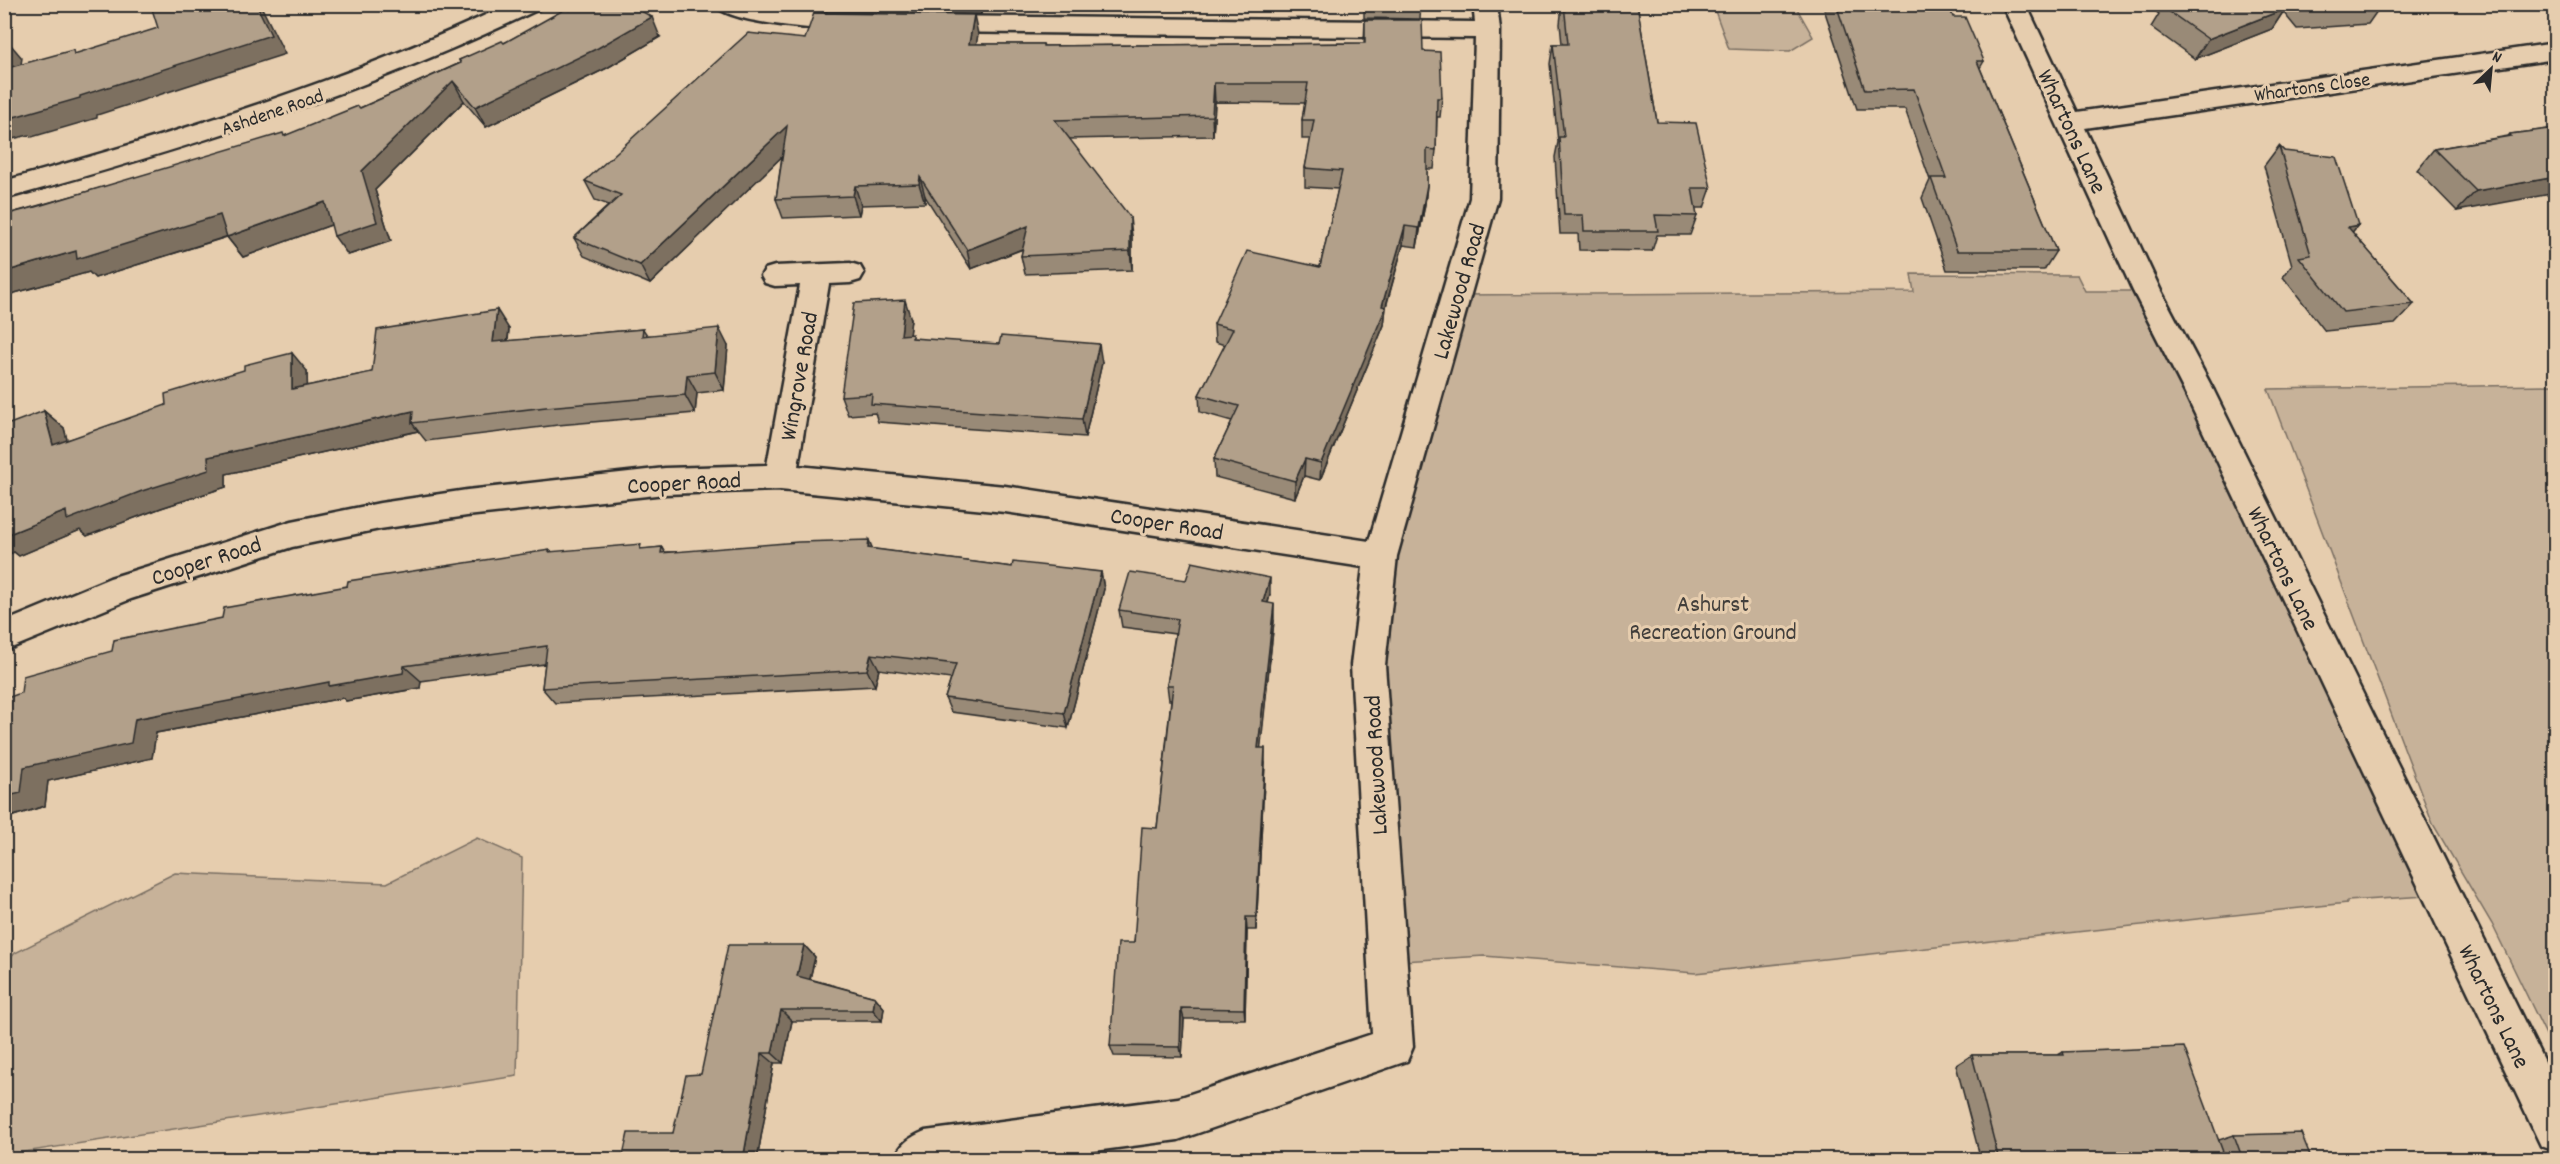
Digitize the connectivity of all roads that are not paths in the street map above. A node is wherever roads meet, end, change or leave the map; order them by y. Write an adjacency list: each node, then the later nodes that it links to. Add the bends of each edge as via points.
1 (530, 4): 9 (street, Ashdene Road, via 375,74 294,104 117,160)
2 (726, 4): 5 (street, via 753,14 808,22)
3 (2014, 4): 8 (street, Whartons Lane)
4 (1486, 17): 6 (street); 14 (street, Lakewood Road, via 1484,198)
5 (880, 23)
6 (912, 23)
7 (2556, 51): 8 (street, Whartons Close)
8 (2068, 122): 16 (street, Whartons Lane)
9 (4, 190)
10 (850, 273): 11 (street, Wingrove Road)
11 (816, 274): 12 (street, Wingrove Road); 13 (street, Wingrove Road)
12 (775, 276)
13 (780, 477): 14 (street, Cooper Road, via 1005,499); 15 (street, Cooper Road, via 608,487 467,503 341,524 250,546 122,588)
14 (1381, 556): 17 (street, Lakewood Road, via 1368,664 1393,1047 1178,1119 925,1152)
15 (4, 637)
16 (2556, 1131)
17 (915, 1160)

